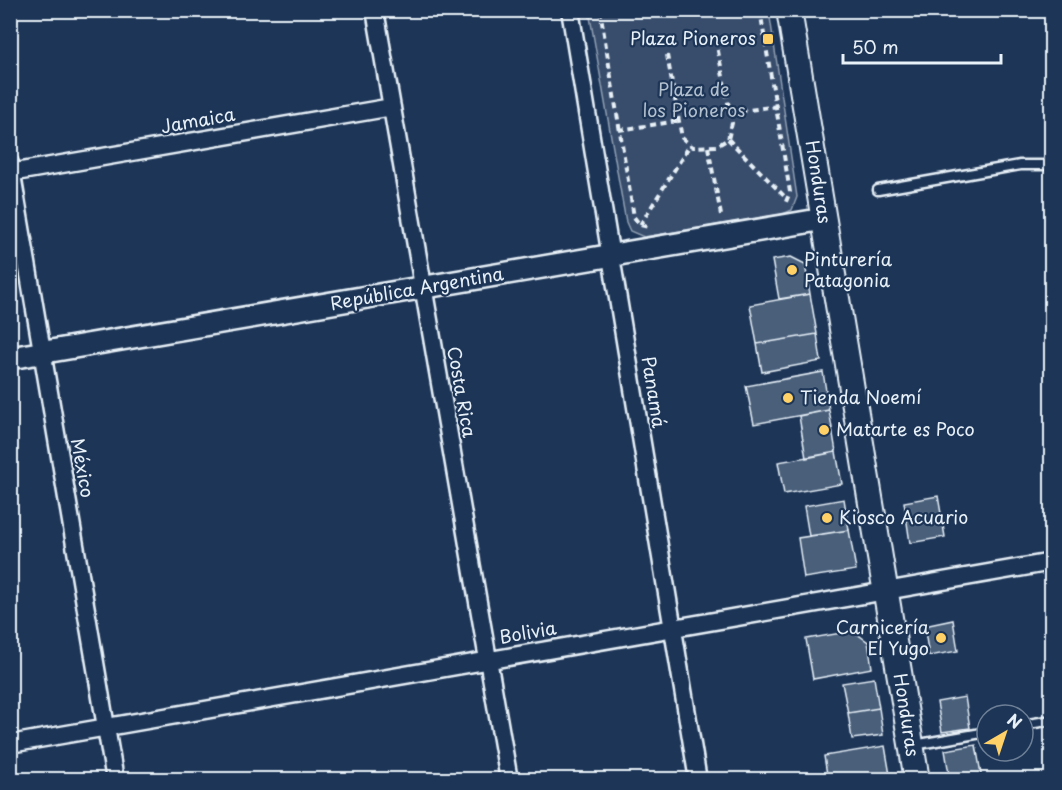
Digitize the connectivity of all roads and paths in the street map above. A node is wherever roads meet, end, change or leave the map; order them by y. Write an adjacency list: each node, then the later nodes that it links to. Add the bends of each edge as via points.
1 (375, 10): 9 (street, Costa Rica)
2 (570, 10): 27 (street, Panamá)
3 (600, 10): 12 (path)
4 (760, 10): 8 (path)
5 (789, 10): 24 (main road, Honduras)
6 (717, 46): 10 (path)
7 (667, 54): 11 (path)
8 (776, 106): 10 (path); 19 (path)
9 (392, 107): 17 (street, Jamaica); 28 (street, Costa Rica)
10 (730, 113): 13 (path, via 732,131)
11 (678, 121): 12 (path); 14 (path, via 682,138)
12 (619, 130): 25 (path, via 634,217)
13 (728, 139): 15 (path); 19 (path)
14 (690, 145): 15 (path); 25 (path)
15 (708, 147): 22 (path)
16 (1052, 165): 18 (lane, via 1020,165)
17 (11, 169): 29 (street, México)
18 (878, 190)
19 (788, 200): 20 (path)
20 (782, 205)
21 (731, 214): 22 (path)
22 (722, 215): 23 (path)
23 (711, 217)
24 (824, 219): 27 (street, República Argentina); 32 (main road, Honduras)
25 (640, 225): 26 (path)
26 (658, 225)
27 (611, 256): 28 (street, República Argentina); 33 (street, Panamá)
28 (423, 288): 29 (street, República Argentina); 34 (street, Costa Rica)
29 (43, 352): 30 (street, República Argentina); 37 (street, México)
30 (10, 358)
31 (1052, 562): 32 (street, Bolivia)
32 (886, 591): 33 (street, Bolivia); 40 (main road, Honduras)
33 (673, 628): 34 (street, Bolivia); 43 (street, Panamá)
34 (488, 660): 37 (street, Bolivia); 42 (street, Costa Rica)
35 (1052, 720): 36 (lane)
36 (1035, 723)
37 (106, 727): 39 (street, Bolivia); 41 (street, México)
38 (975, 734): 40 (lane)
39 (10, 744)
40 (912, 746): 44 (main road, Honduras)
41 (115, 780)
42 (509, 780)
43 (698, 780)
44 (917, 780)

